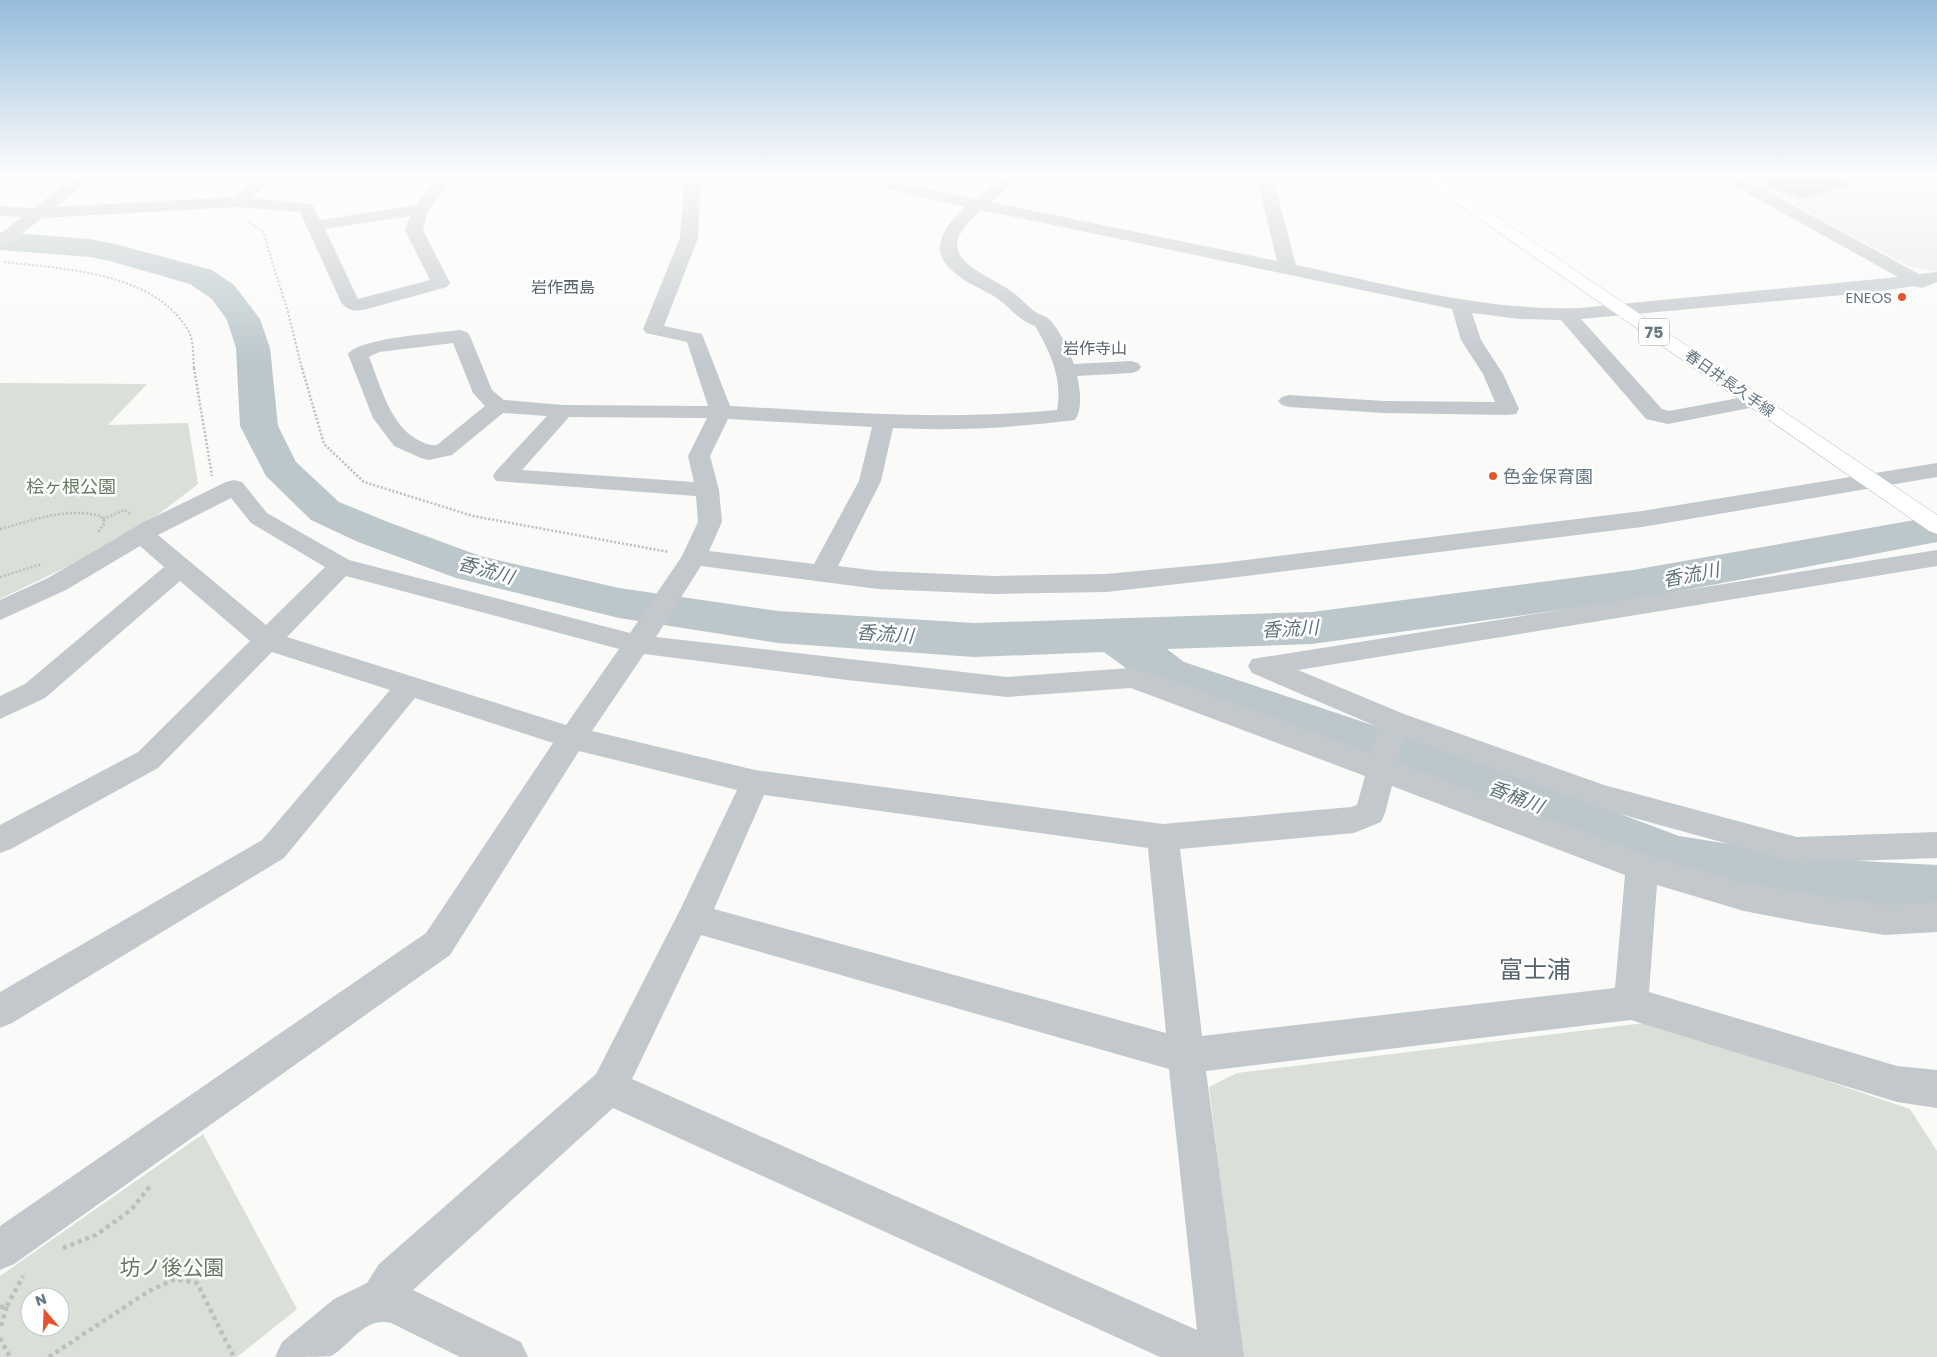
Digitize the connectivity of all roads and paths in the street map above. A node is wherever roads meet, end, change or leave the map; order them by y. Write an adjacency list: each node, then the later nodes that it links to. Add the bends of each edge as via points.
1 (319, 237): 2 (street, via 354,305 441,284)
2 (418, 237)
3 (689, 237): 23 (street, via 654,329 695,338)
4 (949, 237): 18 (street, via 948,254 969,276 1005,294 1032,321 1042,322 1058,347)
5 (1139, 237): 10 (street)
6 (1280, 237): 10 (street)
7 (1515, 237): 15 (main road, 春日井長久手線 / 75)
8 (1840, 237): 12 (street)
9 (0, 262): 27 (path, via 80,271 135,286 168,305 190,333 196,386 214,482)
10 (1288, 268): 14 (street)
11 (1937, 277): 12 (street)
12 (1918, 280): 13 (street); 15 (street)
13 (1937, 296)
14 (1460, 305): 16 (street, via 1519,313); 19 (street, via 1471,340 1493,374 1508,409 1401,408)
15 (1620, 309): 16 (street); 20 (main road, 春日井長久手線 / 75)
16 (1567, 314): 20 (street, via 1654,414 1668,418)
17 (1131, 367): 18 (street)
18 (1067, 370): 24 (street, via 1070,404 1067,415 1020,420)
19 (1289, 401)
20 (1755, 401): 26 (main road, 春日井長久手線 / 75)
21 (498, 406): 21 (street, via 482,393 460,336 375,347 358,354 381,413 402,440 430,453 444,450); 22 (street)
22 (563, 411): 23 (street); 28 (street, via 504,476)
23 (721, 412): 24 (street); 28 (street, via 699,456)
24 (884, 421): 40 (street, via 870,481)
25 (1937, 470): 26 (street)
26 (1878, 486): 31 (main road, 春日井長久手線 / 75); 40 (street, via 1642,519 1106,583 994,585 878,580)
27 (234, 487): 33 (street); 38 (street, via 260,518)
28 (706, 490): 37 (street, via 710,522)
29 (125, 510): 30 (path)
30 (103, 519): 32 (path, via 90,512 70,512); 34 (path, via 105,523)
31 (1937, 526)
32 (0, 529)
33 (142, 535): 39 (street); 42 (street, via 57,584)
34 (90, 539)
35 (1937, 558): 47 (street, via 1262,666)
36 (50, 561): 41 (path)
37 (691, 563): 40 (street); 43 (street)
38 (341, 566): 43 (street); 44 (street)
39 (180, 567): 44 (street); 46 (street, via 35,691)
40 (822, 573)
41 (0, 577)
42 (0, 611)
43 (641, 638): 48 (street); 49 (street, via 847,670 1007,686 1131,678)
44 (266, 640): 45 (street); 52 (street, via 148,760)
45 (409, 686): 48 (street); 58 (street, via 273,849)
46 (0, 708)
47 (1393, 726): 49 (street); 53 (street, via 1602,797 1797,850)
48 (572, 738): 50 (street); 63 (street, via 438,944)
49 (1382, 768): 51 (street, via 1370,813 1354,820); 54 (street)
50 (754, 782): 51 (street); 56 (street)
51 (1163, 837): 59 (street)
52 (0, 840)
53 (1937, 845)
54 (1642, 867): 55 (street, via 1744,897 1806,908 1885,920); 57 (street)
55 (1937, 917)
56 (694, 918): 59 (street); 60 (street)
57 (1631, 1003): 59 (street); 61 (street, via 1897,1084)
58 (0, 1011)
59 (1186, 1056): 77 (street)
60 (609, 1087): 66 (street, via 400,1274); 76 (street)
61 (1937, 1089)
62 (154, 1181): 64 (path, via 132,1210 96,1235)
63 (0, 1250)
64 (55, 1251)
65 (29, 1271): 67 (path)
66 (380, 1300): 74 (street, via 367,1303 352,1313); 75 (street, via 395,1303)
67 (7, 1306): 68 (path); 69 (path)
68 (0, 1308)
69 (0, 1329)
70 (0, 1338): 71 (path)
71 (10, 1357)
72 (49, 1357): 73 (path, via 150,1291 175,1279 197,1283)
73 (234, 1357)
74 (297, 1357)
75 (506, 1357)
76 (1209, 1357)
77 (1222, 1357)

